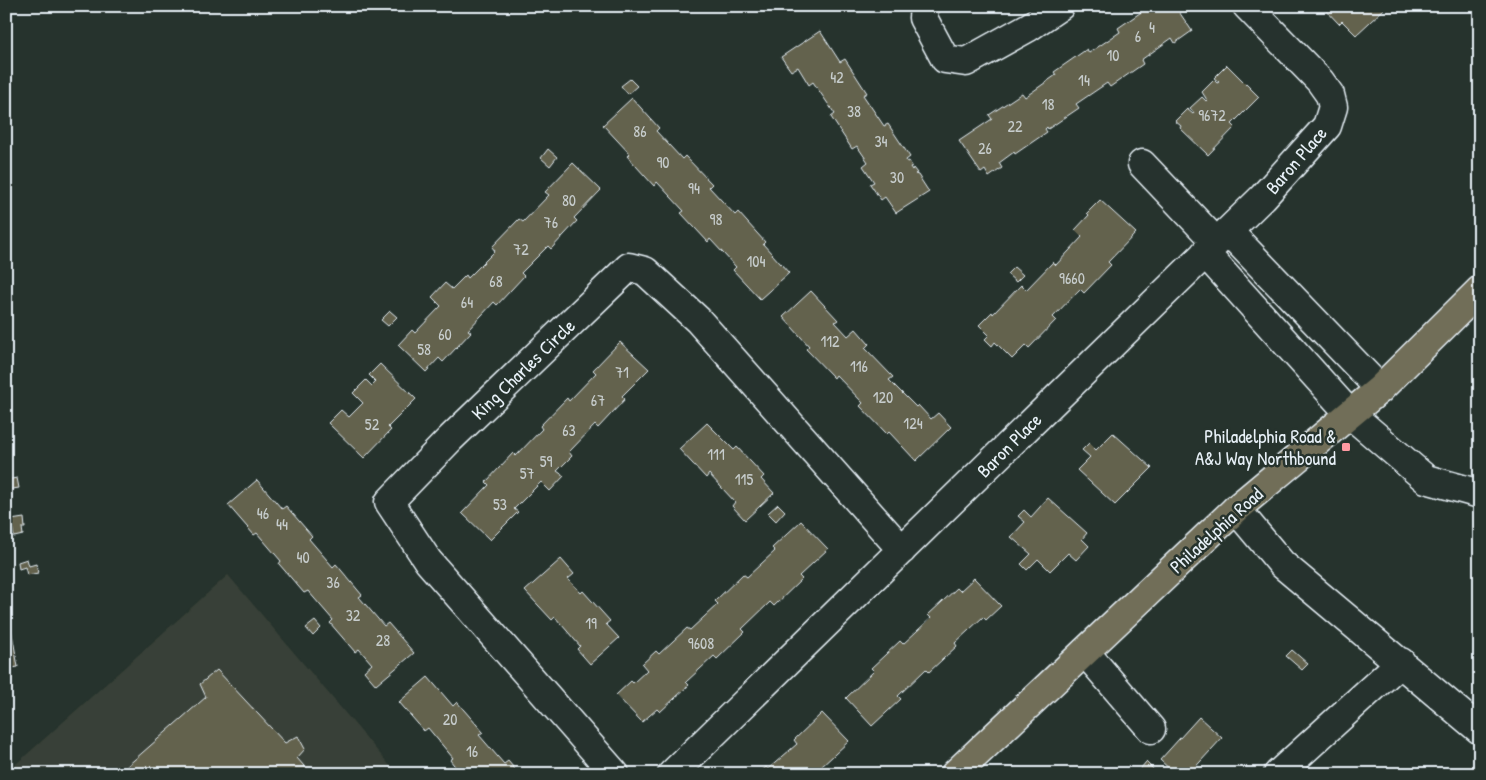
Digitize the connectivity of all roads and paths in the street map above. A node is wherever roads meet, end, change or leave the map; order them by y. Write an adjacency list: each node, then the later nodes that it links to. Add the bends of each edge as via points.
1 (924, 6): 2 (street, via 923,18 946,59 966,62)
2 (1060, 6)
3 (1247, 6): 5 (street, Baron Place, via 1320,81 1330,95 1333,107 1327,126 1263,197)
4 (1142, 164): 5 (street)
5 (1216, 242): 7 (street); 8 (street); 11 (street, Baron Place)
6 (1480, 290): 7 (main road, Philadelphia Road)
7 (1380, 389): 8 (main road, Philadelphia Road)
8 (1350, 414): 9 (street, via 1426,479); 10 (main road, Philadelphia Road)
9 (1480, 494)
10 (1236, 509): 12 (main road, Philadelphia Road); 13 (street, via 1282,564)
11 (902, 550): 16 (street, King Charles Circle, via 698,320 644,271 629,267 389,502 428,561); 17 (street, Baron Place)
12 (1085, 652): 14 (street); 18 (main road, Philadelphia Road)
13 (1401, 662): 15 (street); 19 (street)
14 (1151, 729)
15 (1480, 730)
16 (615, 774)
17 (672, 774)
18 (955, 774)
19 (1278, 774)

